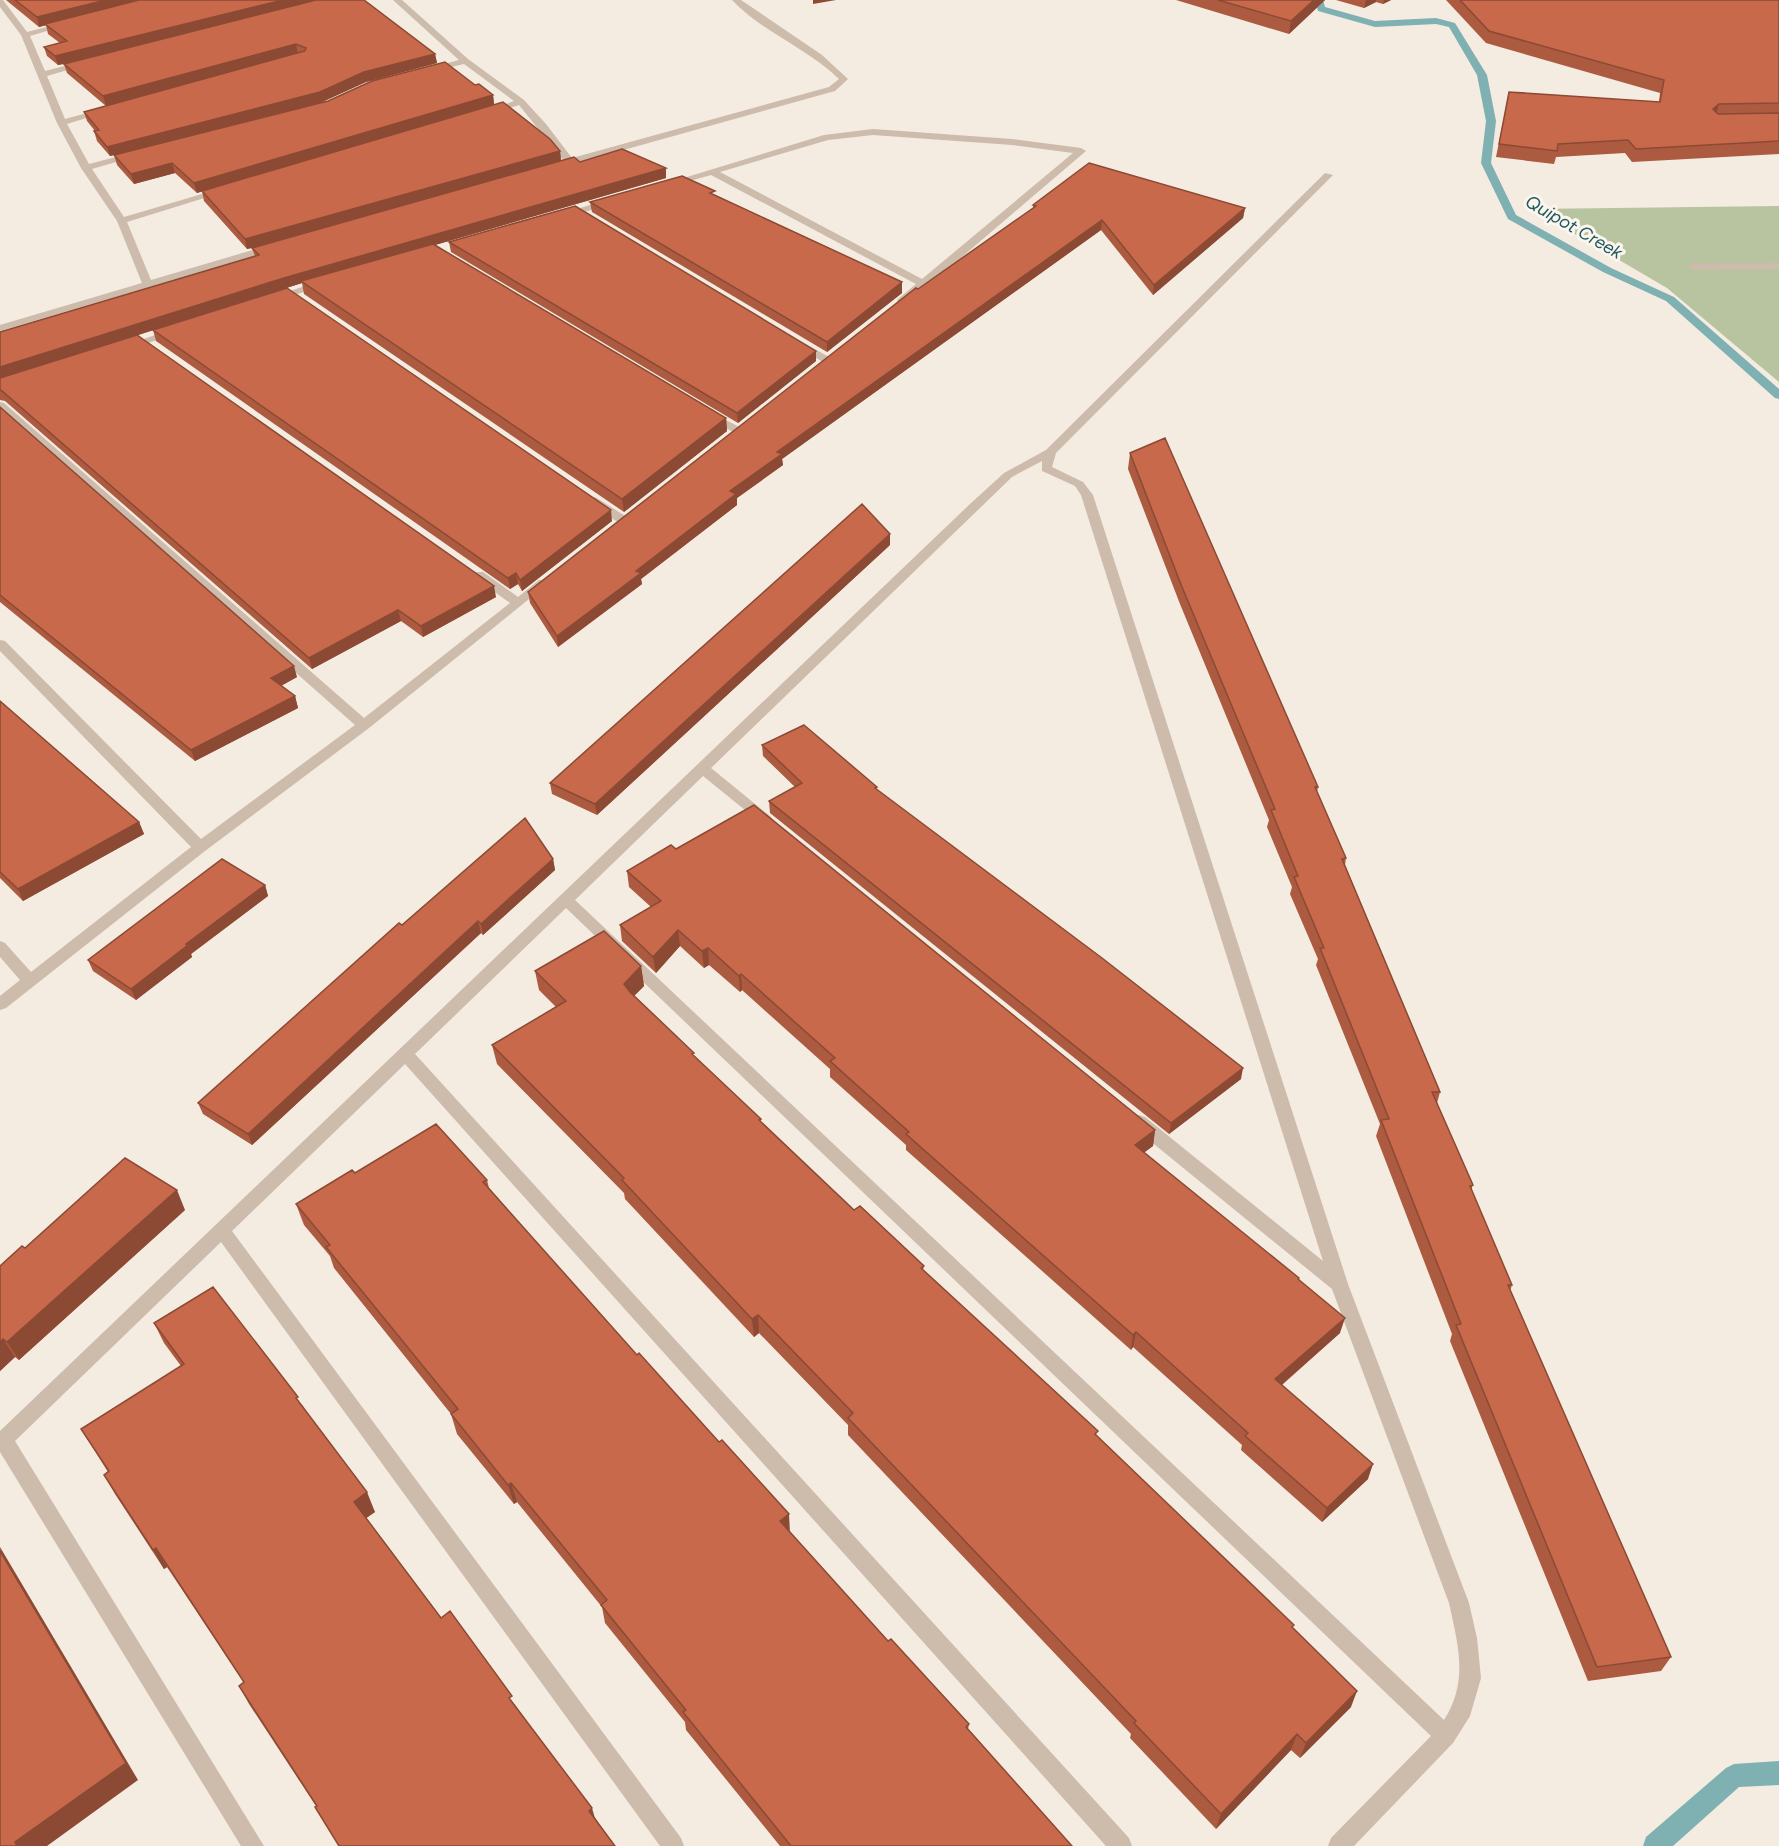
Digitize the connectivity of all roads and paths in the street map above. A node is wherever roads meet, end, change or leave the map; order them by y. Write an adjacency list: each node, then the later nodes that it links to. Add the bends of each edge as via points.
1 (1, 0): 5 (street)
2 (397, 0): 7 (street)
3 (736, 0): 15 (street, via 828,62 844,79 832,89)
4 (71, 23): 5 (street)
5 (25, 35): 9 (street)
6 (98, 60): 9 (street)
7 (465, 61): 8 (street); 10 (street)
8 (423, 72)
9 (40, 75): 13 (street)
10 (521, 102): 12 (street); 15 (street)
11 (108, 110): 13 (street)
12 (475, 116)
13 (62, 123): 16 (street)
14 (143, 153): 16 (street)
15 (570, 162): 17 (street)
16 (86, 168): 26 (street)
17 (548, 169)
18 (711, 171): 21 (street); 32 (street); 32 (street, via 827,137 873,132 1081,151)
19 (1328, 175): 43 (street)
20 (236, 187): 26 (street)
21 (659, 187)
22 (619, 199): 23 (street)
23 (579, 211): 24 (street); 25 (street)
24 (589, 217)
25 (550, 218)
26 (122, 221): 31 (street)
27 (280, 245): 31 (street)
28 (1779, 266): 29 (street)
29 (1693, 267)
30 (336, 279): 33 (street, via 296,296)
31 (147, 283): 36 (street)
32 (924, 284): 34 (street)
33 (269, 300)
34 (888, 311)
35 (190, 326): 38 (street, via 150,344)
36 (0, 328)
37 (788, 336): 39 (street)
38 (111, 351)
39 (827, 360)
40 (0, 405): 50 (street)
41 (697, 406): 42 (street)
42 (738, 430)
43 (1050, 452): 51 (street, via 1008,475); 61 (street, via 1046,469 1079,484 1087,495)
44 (584, 494): 45 (street)
45 (624, 520)
46 (470, 569): 48 (street)
47 (553, 576): 48 (street)
48 (518, 603): 50 (street)
49 (0, 644): 53 (street)
50 (364, 725): 53 (street)
51 (703, 769): 52 (street); 54 (street)
52 (777, 829)
53 (200, 847): 56 (street)
54 (567, 901): 58 (street); 63 (street)
55 (0, 946): 56 (street)
56 (29, 980): 57 (street)
57 (0, 1004)
58 (406, 1054): 60 (street); 66 (street)
59 (1127, 1112): 61 (street)
60 (222, 1230): 62 (street); 65 (street)
61 (1340, 1284): 63 (street, via 1458,1603 1467,1638 1471,1678 1463,1709)
62 (2, 1441): 64 (street)
63 (1446, 1736): 67 (street)
64 (253, 1846)
65 (673, 1846)
66 (1121, 1846)
67 (1339, 1846)

